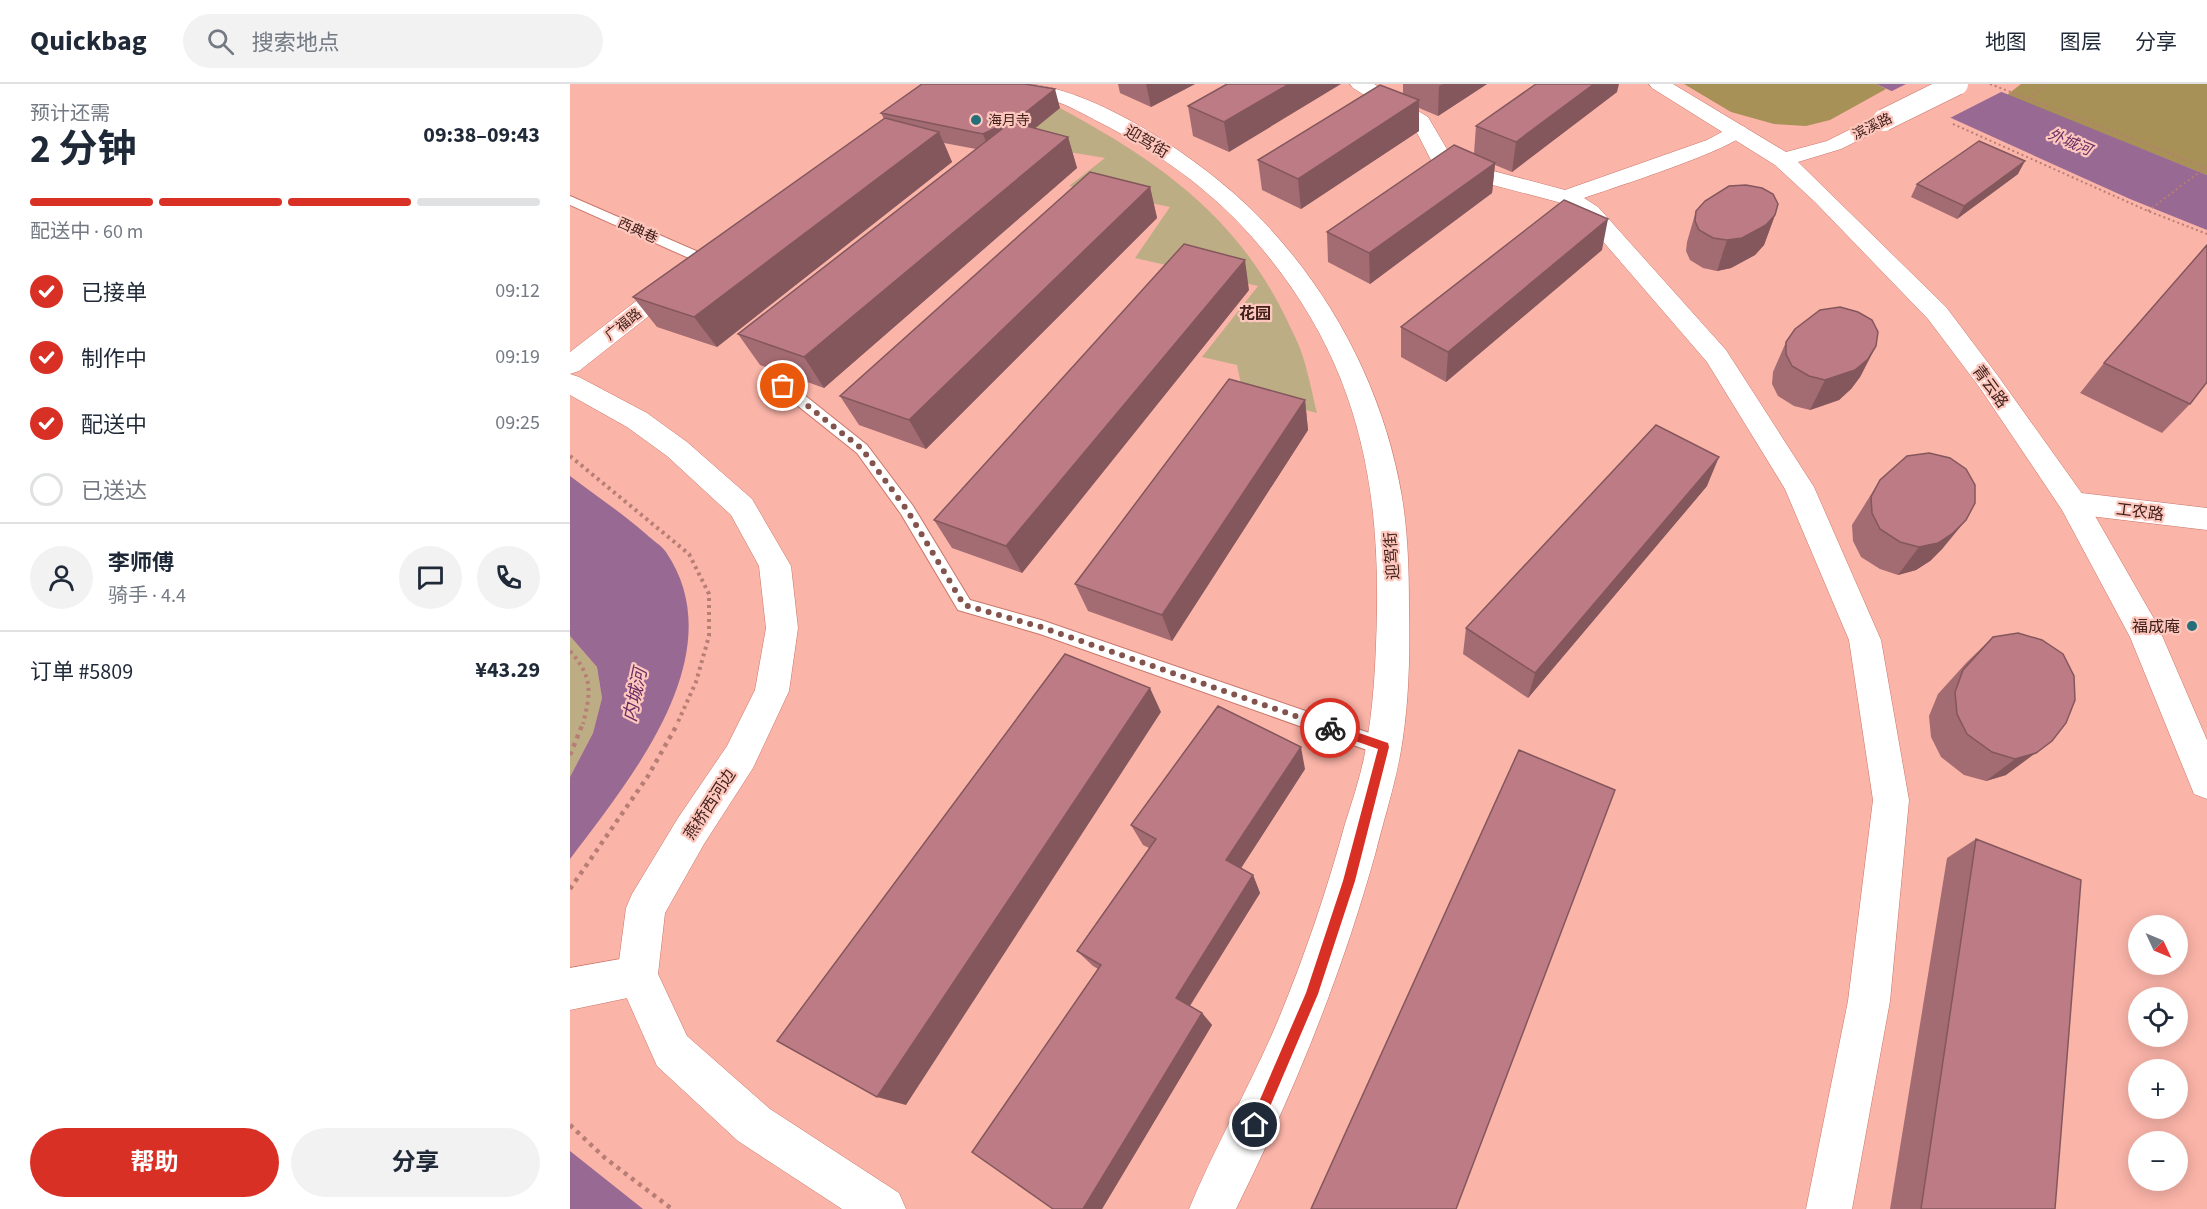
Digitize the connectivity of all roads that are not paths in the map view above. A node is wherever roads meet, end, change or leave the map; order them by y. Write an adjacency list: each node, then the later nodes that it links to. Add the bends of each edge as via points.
1 (967, 84): 6 (street)
2 (977, 84): 7 (street, 迎驾街)
3 (1360, 84): 10 (street, via 1420,121 1439,155 1459,169)
4 (1659, 84): 8 (street, 青云路)
5 (1957, 84): 9 (street, 滨溪路, bridge, via 1834,145)
6 (957, 85)
7 (1044, 89): 19 (street, 迎驾街, via 1162,147 1207,180 1275,247 1309,293 1339,344 1367,410 1386,486 1394,570 1393,657)
8 (1738, 131): 9 (street, 青云路); 10 (street, via 1714,144)
9 (1783, 160): 17 (street, 青云路, via 1937,314)
10 (1566, 197): 25 (street, via 1590,212 1717,356 1799,487 1864,640 1891,800 1869,1001)
11 (570, 200): 13 (lane, 西典巷)
12 (724, 245): 13 (street, 广福路)
13 (705, 260): 14 (street, 广福路)
14 (570, 365)
15 (570, 383): 21 (street, 燕桥西河边, via 637,420 677,449 742,507 775,566 782,628 772,691 740,756 646,908)
16 (783, 386): 19 (lane, via 862,449 907,510 964,605 1041,627)
17 (2073, 503): 18 (street, 工农路); 20 (street, 青云路, via 2145,634)
18 (2207, 519)
19 (1384, 747): 24 (street, 迎驾街, via 1349,881 1311,994 1255,1125)
20 (2207, 782)
21 (637, 976): 22 (street); 23 (street, via 672,1051 754,1125)
22 (570, 989)
23 (883, 1209)
24 (1212, 1209)
25 (1829, 1209)

